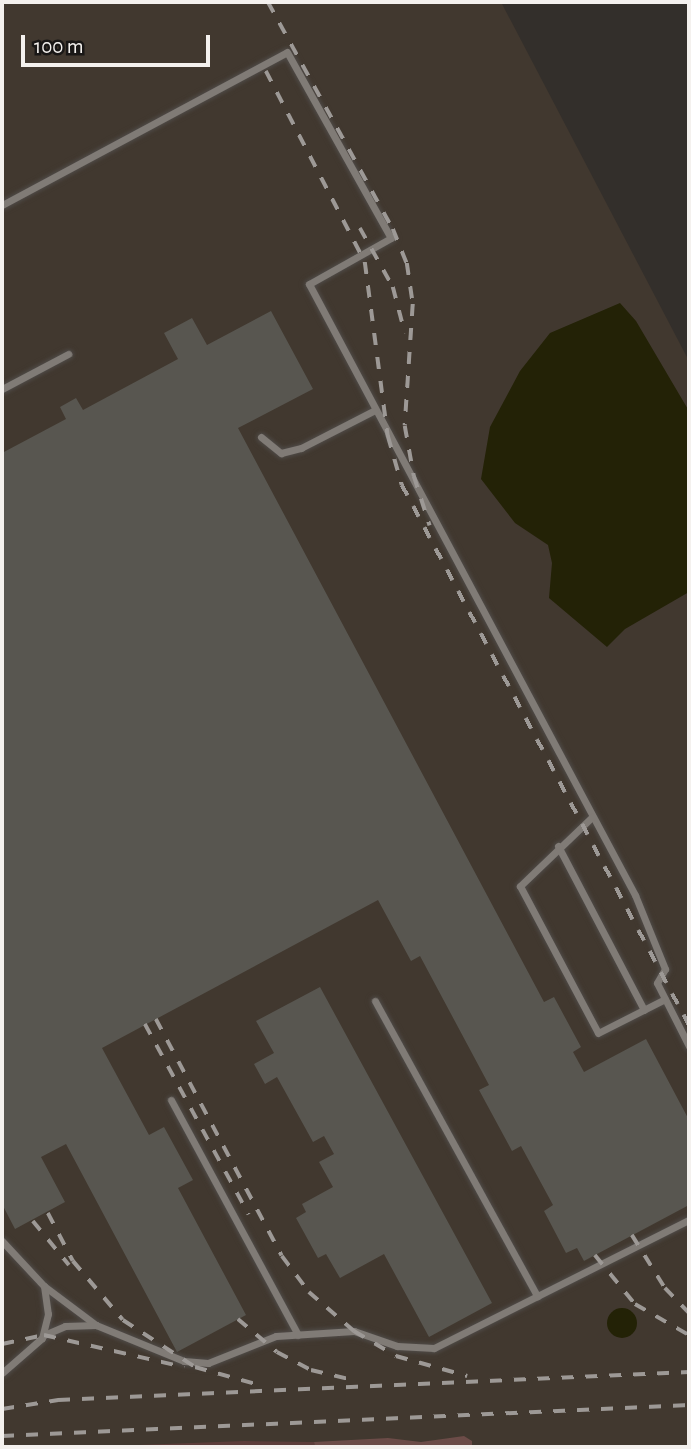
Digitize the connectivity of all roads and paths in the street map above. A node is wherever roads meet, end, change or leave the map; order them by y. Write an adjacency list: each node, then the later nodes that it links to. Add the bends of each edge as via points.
1 (2, 205): 4 (lane, via 287,52 391,238 309,284)
2 (68, 354): 3 (lane)
3 (2, 389)
4 (375, 410): 5 (lane, via 301,448 281,453); 6 (lane)
5 (261, 437)
6 (592, 817): 7 (lane); 8 (lane, via 635,895 665,968 657,984)
7 (558, 846): 10 (lane); 10 (lane, via 520,886 598,1033)
8 (665, 999): 10 (lane); 11 (lane)
9 (375, 1002): 16 (lane)
10 (644, 1010)
11 (689, 1046)
12 (172, 1100): 19 (lane)
13 (689, 1220): 16 (lane)
14 (2, 1241): 15 (lane)
15 (44, 1286): 17 (lane); 18 (lane, via 48,1314)
16 (537, 1296): 19 (lane, via 434,1348 397,1346 354,1331)
17 (96, 1325): 18 (lane, via 65,1326); 19 (lane, via 184,1361 208,1363 276,1336)
18 (44, 1335): 20 (lane)
19 (298, 1335)
20 (2, 1373)

